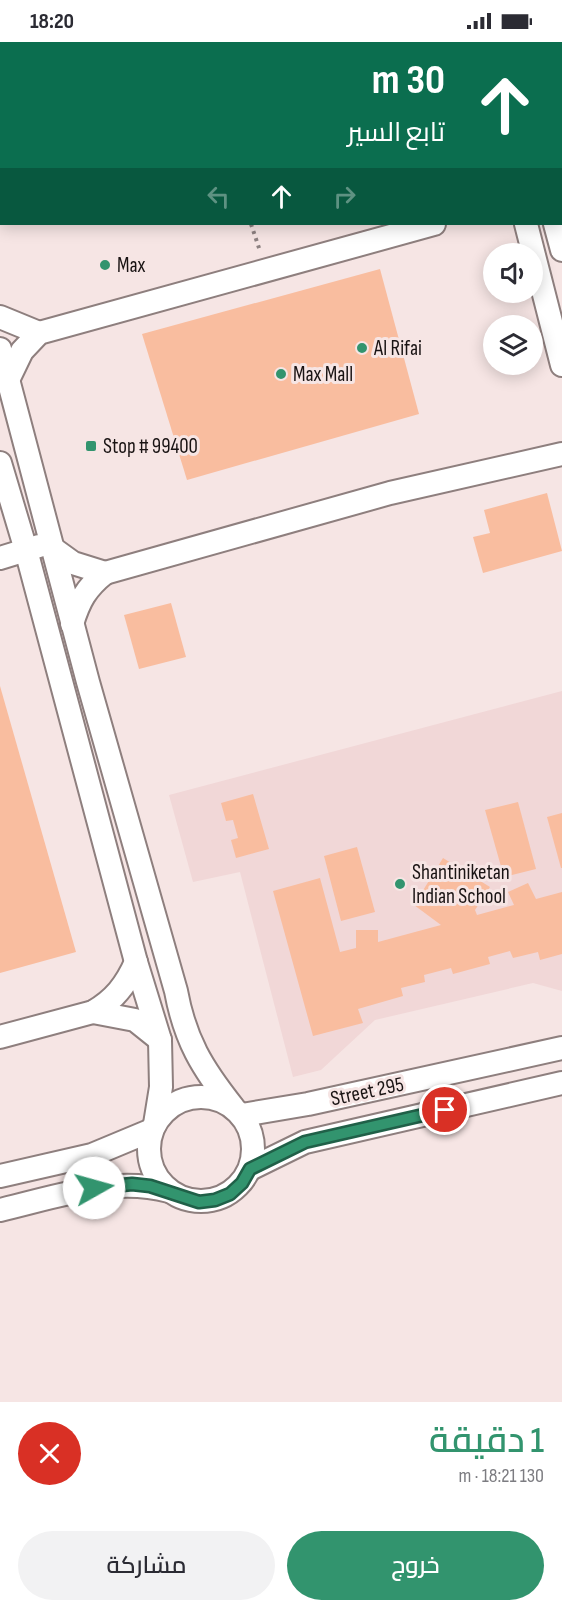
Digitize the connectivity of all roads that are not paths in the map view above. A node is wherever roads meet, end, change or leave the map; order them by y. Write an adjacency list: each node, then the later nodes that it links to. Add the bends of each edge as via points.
1 (430, 225): 7 (street)
2 (513, 225): 4 (street)
3 (555, 225): 5 (street)
4 (528, 231): 9 (street)
5 (562, 250)
6 (0, 317): 7 (street)
7 (39, 333): 10 (street, via 21,351)
8 (0, 349): 10 (street)
9 (562, 365)
10 (8, 380): 15 (street)
11 (562, 454): 18 (street, via 390,493)
12 (0, 464): 13 (street)
13 (8, 493): 14 (street); 16 (street)
14 (0, 522)
15 (54, 547): 16 (street); 18 (street, via 73,563); 19 (street)
16 (26, 550): 17 (street); 20 (street)
17 (0, 558)
18 (105, 573): 19 (street, via 88,586)
19 (72, 624): 26 (street, via 182,1024 208,1076)
20 (136, 962): 21 (street, via 123,988); 23 (street)
21 (93, 1012): 22 (street); 23 (street, via 135,1020)
22 (0, 1037)
23 (160, 1040): 27 (street, via 161,1087)
24 (562, 1048): 26 (street, Street 295, via 308,1104)
25 (562, 1083): 28 (street, Street 295, via 305,1142)
26 (238, 1111): 27 (street, via 220,1100 190,1098 164,1112); 28 (street, via 254,1141)
27 (154, 1127): 29 (street, via 92,1155); 30 (street, via 150,1163)
28 (250, 1169): 30 (street, via 230,1194 215,1200 183,1199)
29 (0, 1176)
30 (169, 1191): 31 (street, via 113,1185)
31 (0, 1210)

